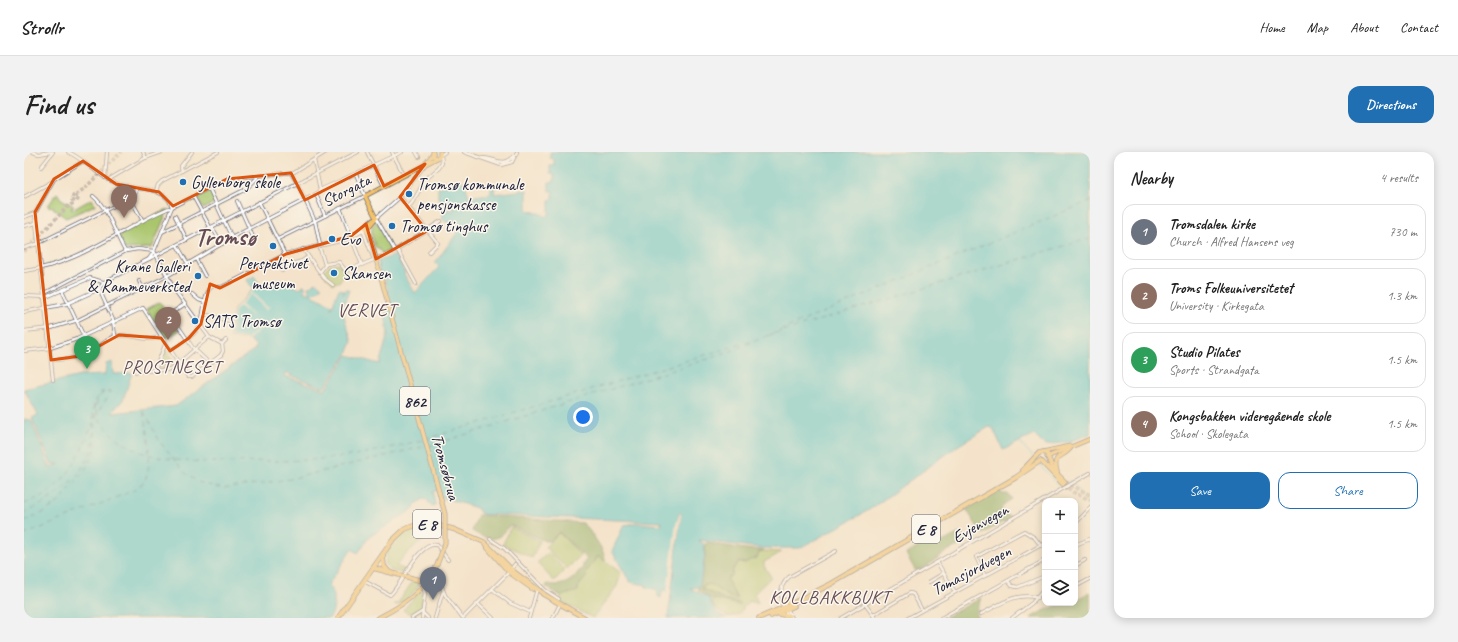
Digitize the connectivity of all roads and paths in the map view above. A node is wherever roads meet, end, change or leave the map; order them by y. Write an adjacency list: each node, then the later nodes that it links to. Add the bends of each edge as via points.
1 (32, 152): 2 (street)
2 (47, 152): 3 (street)
3 (52, 152): 28 (street)
4 (68, 152): 25 (street)
5 (107, 152): 36 (street)
6 (143, 152): 22 (street)
7 (162, 152): 22 (street)
8 (192, 152): 30 (street, via 181,166)
9 (218, 152): 30 (street)
10 (326, 152): 24 (street)
11 (358, 152): 31 (street)
12 (367, 152): 27 (street)
13 (402, 152): 19 (street)
14 (416, 152): 21 (street)
15 (445, 152): 20 (street)
16 (464, 152): 18 (street, via 506,165 514,160)
17 (433, 153): 23 (main road); 26 (main road, Storgata)
18 (516, 153)
19 (393, 154): 27 (street); 34 (street)
20 (440, 154): 23 (main road, Storgata); 29 (street)
21 (419, 157)
22 (146, 158): 36 (street)
23 (437, 158): 26 (main road, Storgata); 29 (street)
24 (314, 160): 31 (street); 32 (street)
25 (83, 162): 36 (street); 37 (street)
26 (425, 164): 34 (main road, Storgata); 49 (street)
27 (374, 165): 33 (street); 39 (street)
28 (41, 167)
29 (440, 167): 58 (street, via 426,178)
30 (182, 171): 43 (street, via 161,182)
31 (318, 172): 38 (street); 42 (street)
32 (292, 174): 35 (street); 38 (street)
33 (356, 174): 42 (street); 47 (street)
34 (404, 175): 39 (main road, Storgata)
35 (258, 177): 41 (street, via 227,179); 56 (street, via 249,187)
36 (107, 179): 40 (street, via 119,185)
37 (53, 181): 48 (street); 63 (street)
38 (298, 183): 51 (street); 54 (street)
39 (384, 186): 47 (main road, Storgata)
40 (136, 188): 43 (street); 50 (street, via 135,195)
41 (209, 188): 46 (street); 56 (street)
42 (320, 190): 44 (street)
43 (156, 191): 53 (street)
44 (316, 194): 51 (street); 65 (street)
45 (93, 196): 60 (street)
46 (193, 196): 55 (street); 62 (street)
47 (365, 196): 59 (street, Storgata); 68 (main road)
48 (24, 197)
49 (400, 197): 58 (street); 68 (street)
50 (130, 198): 60 (street); 69 (street)
51 (305, 200): 67 (street); 71 (street)
52 (237, 201): 61 (street)
53 (171, 202): 55 (street); 57 (street)
54 (259, 202): 61 (street); 67 (street)
55 (180, 203): 57 (street)
56 (217, 204): 62 (street); 70 (street)
57 (171, 207): 69 (street); 80 (street)
58 (408, 207): 79 (street)
59 (340, 208): 65 (street, Storgata); 82 (street)
60 (105, 211): 81 (street); 87 (street)
61 (241, 211): 70 (street); 77 (street)
62 (202, 212): 74 (street); 76 (street)
63 (35, 213): 66 (street); 73 (street)
64 (175, 216): 74 (street)
65 (325, 216): 71 (street, Storgata)
66 (24, 217)
67 (268, 219): 77 (street); 85 (street)
68 (375, 219): 78 (main road); 93 (street)
69 (143, 221): 81 (street)
70 (224, 221): 76 (street); 84 (street)
71 (315, 221): 85 (street, Storgata); 90 (street)
72 (440, 221): 79 (street)
73 (36, 223): 75 (street); 87 (street)
74 (179, 224): 80 (street); 86 (street)
75 (24, 226)
76 (211, 227): 86 (street); 89 (street)
77 (250, 228): 83 (street); 84 (street)
78 (365, 229): 82 (street); 103 (street); 179 (main road, Tromsøbrua / 862, bridge, via 370,237 445,514 445,543)
79 (427, 231): 93 (street); 96 (street, via 438,243)
80 (162, 232): 95 (street)
81 (117, 235): 94 (street); 107 (street, via 76,257)
82 (352, 236): 90 (street); 106 (street)
83 (253, 237)
84 (232, 238): 89 (street)
85 (278, 239): 98 (street)
86 (187, 240): 88 (street)
87 (39, 243): 91 (street); 107 (street)
88 (177, 244): 97 (street); 104 (street)
89 (222, 244): 101 (street)
90 (320, 247): 92 (street); 105 (street)
91 (24, 248)
92 (303, 249): 98 (street); 99 (street)
93 (396, 250): 103 (street); 114 (street)
94 (125, 251): 95 (street); 119 (street)
95 (154, 251): 97 (street); 100 (street)
96 (429, 252)
97 (156, 254): 100 (street); 110 (street)
98 (285, 255): 102 (street)
99 (308, 257): 102 (street, via 282,271); 109 (street)
100 (148, 259): 113 (street)
101 (196, 259): 104 (street); 111 (street)
102 (275, 260): 123 (street, via 218,288 210,288)
103 (374, 260): 106 (street)
104 (188, 264): 110 (street)
105 (325, 265): 106 (street, via 339,262 346,271); 109 (street)
106 (362, 265)
107 (42, 269): 108 (street); 119 (street)
108 (24, 271)
109 (320, 272): 115 (street)
110 (167, 276): 117 (street); 125 (street)
111 (205, 276)
112 (139, 281): 117 (street)
113 (103, 282): 116 (street); 118 (street, via 91,278)
114 (416, 284)
115 (332, 285)
116 (99, 289): 124 (street); 126 (street)
117 (143, 289): 126 (street)
118 (62, 290): 122 (street); 124 (street)
119 (45, 293): 122 (street)
120 (192, 294): 123 (street)
121 (24, 296): 122 (street)
122 (45, 297): 127 (street)
123 (205, 302): 129 (street)
124 (68, 303): 127 (street); 130 (street)
125 (185, 304): 133 (street); 140 (street, via 170,314)
126 (106, 306): 130 (street); 132 (street)
127 (46, 309): 128 (street); 134 (street)
128 (24, 312)
129 (203, 314): 131 (street); 133 (street)
130 (77, 320): 134 (street); 137 (street)
131 (230, 321)
132 (114, 323): 136 (street); 137 (street); 138 (street, via 144,308)
133 (201, 324): 139 (street); 140 (street)
134 (48, 328): 135 (street); 144 (street)
135 (24, 331)
136 (116, 336): 138 (street, via 153,339); 147 (street)
137 (84, 337): 144 (street); 147 (street)
138 (161, 337): 143 (street)
139 (209, 337): 142 (street); 145 (street)
140 (188, 339): 145 (street); 148 (street)
141 (226, 340): 142 (street)
142 (222, 344): 150 (street, via 223,353)
143 (165, 345): 148 (street); 152 (street)
144 (50, 348): 146 (street); 149 (street)
145 (195, 349): 150 (street); 151 (street)
146 (24, 351)
147 (91, 352): 149 (street, via 78,357)
148 (170, 352): 151 (street)
149 (52, 360): 154 (street)
150 (210, 364): 151 (street, via 192,377 187,377)
151 (178, 365): 152 (street, via 168,370)
152 (155, 370): 153 (street)
153 (139, 371)
154 (53, 380)
155 (1090, 438): 156 (main road)
156 (1071, 447): 157 (main road); 158 (main road); 162 (highway, via 1056,461)
157 (1041, 453): 158 (highway); 159 (highway, via 1038,458); 161 (highway, E 8)
158 (1048, 457): 159 (highway, E 8); 162 (highway, via 1051,467)
159 (1041, 461): 161 (highway, E 8); 162 (highway, via 1064,483)
160 (1090, 473): 174 (street, Evjenvegen)
161 (1021, 474): 190 (highway, E 8)
162 (1060, 478)
163 (1090, 508): 164 (street)
164 (1078, 521)
165 (1090, 539): 167 (street)
166 (490, 540): 173 (street, via 502,546)
167 (1078, 544)
168 (1041, 546): 183 (street, Tomasjordvegen); 183 (street, via 1036,539 1023,531 998,544 976,557)
169 (836, 551): 199 (street, via 787,579 781,588)
170 (383, 554): 177 (highway, E 8); 178 (highway, E 8, via 398,535 409,527 431,524 482,540 493,549); 180 (highway, via 384,567)
171 (448, 560): 182 (street, via 438,546 433,545 414,559)
172 (1085, 560): 176 (street)
173 (516, 562): 178 (street); 200 (street)
174 (938, 562): 181 (street); 203 (street, Evjenvegen)
175 (1042, 562): 188 (street)
176 (1078, 564)
177 (374, 568): 180 (highway); 187 (highway, E 8)
178 (509, 570): 193 (street); 195 (highway, E 8)
179 (432, 572): 182 (highway, via 419,580); 185 (street); 185 (street); 191 (main road, 862)
180 (392, 573): 182 (highway)
181 (944, 573): 189 (street); 196 (street)
182 (403, 576): 187 (street, via 389,595)
183 (985, 576): 196 (street, Tomasjordvegen)
184 (1042, 577): 188 (street, via 1017,587)
185 (438, 578): 194 (street)
186 (1090, 579): 192 (street)
187 (364, 581): 212 (highway, E 8)
188 (1008, 581): 228 (street)
189 (929, 582)
190 (831, 584): 201 (highway, E 8); 204 (highway, E 8)
191 (423, 585): 206 (street); 213 (main road, 862, via 400,606)
192 (1078, 585)
193 (492, 589): 202 (street); 207 (street, via 513,605)
194 (443, 591): 217 (street); 218 (street)
195 (536, 591): 200 (highway, E 8); 207 (street)
196 (956, 592): 205 (street, Tomasjordvegen)
197 (1042, 595): 198 (street)
198 (1038, 598): 209 (street, via 1012,598); 229 (street)
199 (782, 599): 201 (highway, via 788,603); 204 (street)
200 (560, 601): 221 (street); 222 (highway, E 8)
201 (796, 602): 204 (highway, E 8)
202 (478, 604): 218 (street); 219 (street)
203 (865, 604): 210 (street); 225 (street, Evjenvegen)
204 (786, 608): 208 (highway, E 8); 211 (street); 223 (highway, E 8)
205 (922, 610): 210 (street, via 910,593); 227 (street, Tomasjordvegen)
206 (423, 612): 214 (street); 215 (street); 216 (street)
207 (530, 612): 220 (street)
208 (776, 614): 211 (highway, E 8); 224 (highway, E 8)
209 (981, 614)
210 (873, 615): 226 (street)
211 (790, 617)
212 (338, 618)
213 (378, 618)
214 (412, 618)
215 (422, 618)
216 (428, 618)
217 (435, 618)
218 (463, 618)
219 (493, 618)
220 (529, 618)
221 (553, 618)
222 (585, 618)
223 (759, 618)
224 (765, 618)
225 (841, 618)
226 (875, 618)
227 (908, 618)
228 (941, 618)
229 (1012, 618)

